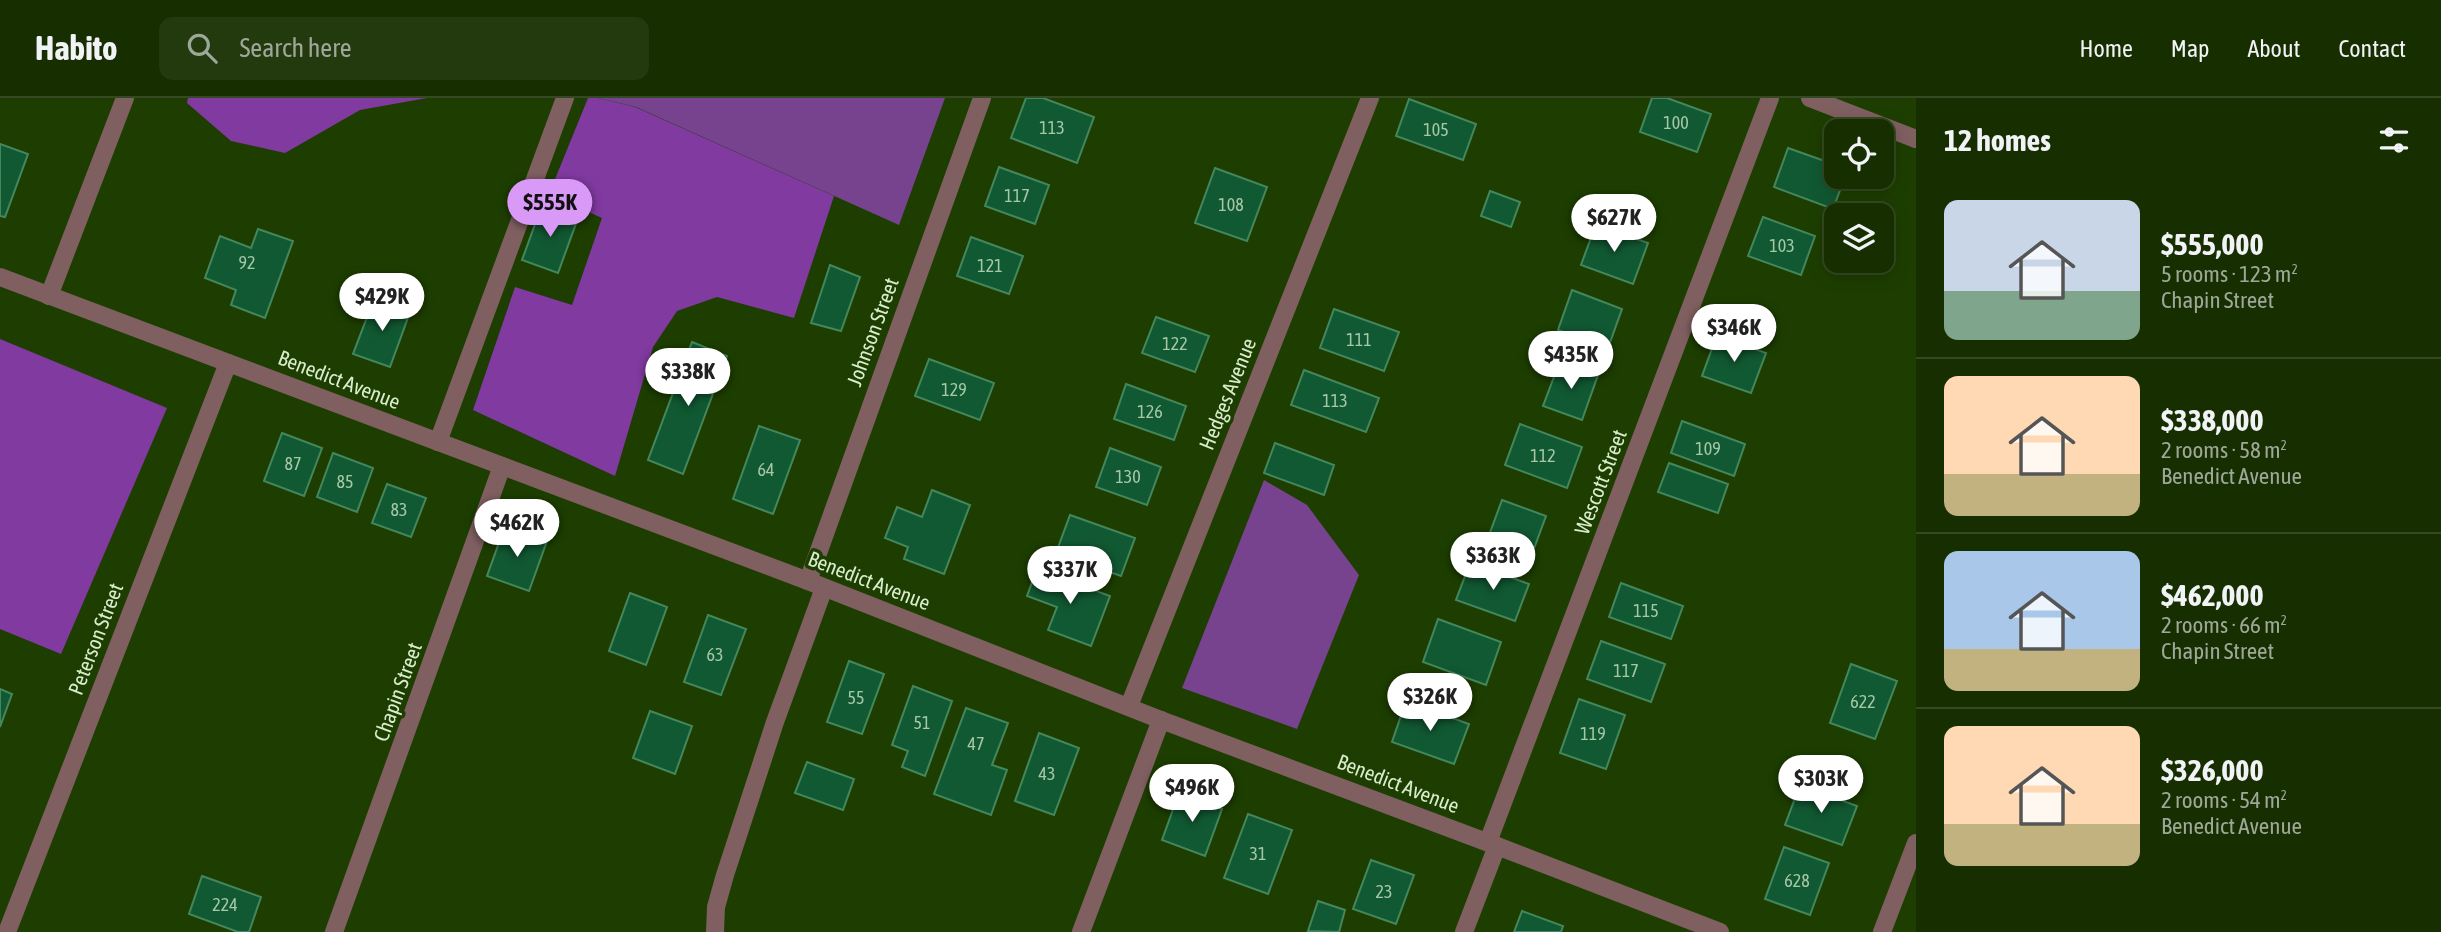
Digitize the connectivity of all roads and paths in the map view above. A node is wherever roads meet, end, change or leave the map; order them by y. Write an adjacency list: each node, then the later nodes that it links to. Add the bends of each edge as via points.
1 (125, 98): 9 (street)
2 (565, 98): 11 (street)
3 (982, 98): 13 (street, Johnson Street)
4 (1370, 98): 14 (street, Hedges Avenue)
5 (1770, 98): 17 (street, Wescott Street)
6 (1810, 98): 7 (street)
7 (1916, 139)
8 (0, 277): 9 (street, Benedict Avenue)
9 (49, 296): 10 (street, Benedict Avenue)
10 (228, 363): 11 (street, Benedict Avenue); 18 (street, Peterson Street)
11 (438, 442): 12 (street, Benedict Avenue)
12 (502, 466): 13 (street, Benedict Avenue); 19 (street, Chapin Street)
13 (816, 584): 14 (street, Benedict Avenue); 20 (street, Johnson Street, via 725,875)
14 (1129, 706): 15 (street, Benedict Avenue)
15 (1161, 720): 17 (street, Benedict Avenue); 21 (street)
16 (1916, 843): 24 (street)
17 (1493, 844): 22 (street, Wescott Street); 23 (street, Benedict Avenue)
18 (7, 932)
19 (334, 932)
20 (715, 932)
21 (1081, 932)
22 (1464, 932)
23 (1720, 932)
24 (1882, 932)

